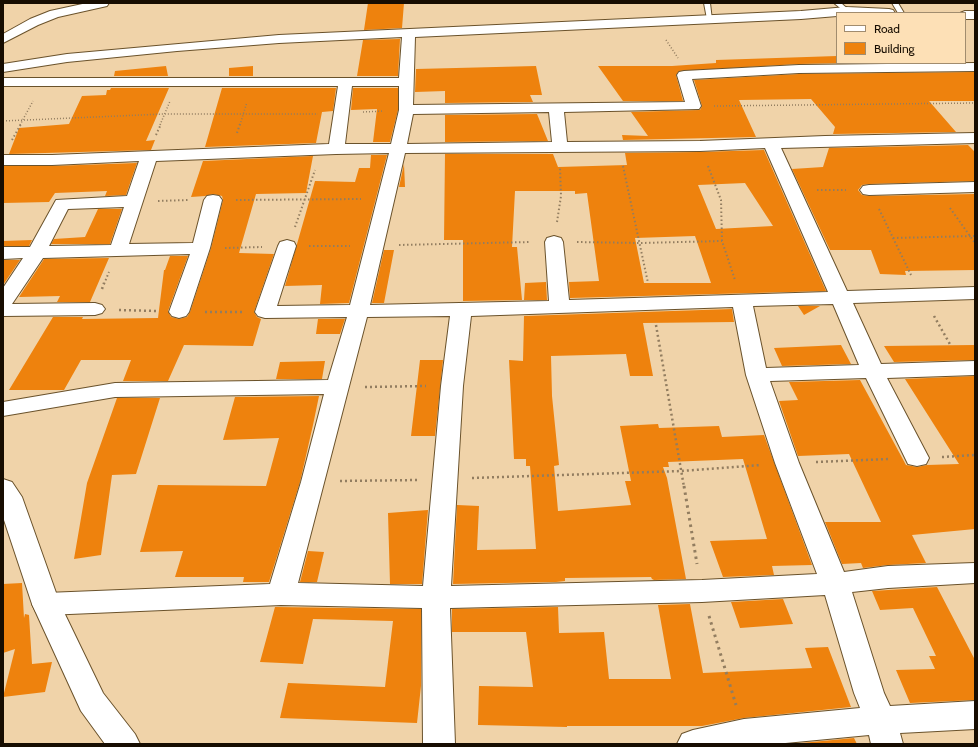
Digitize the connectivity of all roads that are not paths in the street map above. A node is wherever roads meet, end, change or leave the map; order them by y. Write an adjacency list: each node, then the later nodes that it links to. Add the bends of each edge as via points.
1 (103, 3): 9 (street, via 54,14)
2 (707, 3): 7 (lane)
3 (895, 3): 6 (lane)
4 (842, 7): 5 (street); 7 (street, via 801,15)
5 (881, 12)
6 (900, 12)
7 (710, 19): 8 (street)
8 (409, 33): 11 (street, via 177,47 67,58); 14 (street)
9 (3, 39)
10 (975, 66): 15 (street, via 799,69 684,75 694,106)
11 (3, 68)
12 (346, 81): 13 (street); 14 (street); 21 (street, via 342,113)
13 (3, 82)
14 (406, 82): 16 (street)
15 (556, 109): 16 (street); 19 (street)
16 (406, 110): 20 (street)
17 (975, 138): 18 (street)
18 (770, 144): 19 (street); 35 (street)
19 (560, 146): 20 (street)
20 (398, 148): 21 (street); 41 (street)
21 (329, 150): 23 (street)
22 (6, 153): 23 (street)
23 (149, 156): 27 (street)
24 (975, 187): 25 (street)
25 (869, 190)
26 (213, 200): 30 (street)
27 (134, 201): 31 (street); 32 (street, via 62,204)
28 (554, 242): 38 (street)
29 (287, 246): 41 (street, via 265,312)
30 (201, 248): 31 (street); 43 (street)
31 (118, 251): 32 (street)
32 (36, 252): 33 (street); 37 (street)
33 (3, 254)
34 (975, 293): 35 (street)
35 (839, 296): 36 (street); 45 (street)
36 (742, 301): 38 (street); 46 (street)
37 (3, 303)
38 (559, 306): 42 (street)
39 (95, 309): 40 (street)
40 (3, 310)
41 (359, 310): 42 (street); 47 (street)
42 (461, 310): 54 (street, via 452,386)
43 (180, 312)
44 (970, 368): 45 (street)
45 (873, 371): 46 (street); 49 (street)
46 (757, 375): 52 (street, via 787,463)
47 (337, 388): 48 (street, via 115,390); 53 (street)
48 (3, 409)
49 (917, 458)
50 (5, 494): 55 (street)
51 (975, 573): 52 (street, via 888,577)
52 (835, 584): 54 (street, via 702,591); 57 (street)
53 (281, 594): 54 (street); 55 (street)
54 (436, 597): 59 (street)
55 (46, 604): 58 (street, via 92,702)
56 (975, 715): 57 (street)
57 (884, 732): 60 (street, via 744,732)
58 (124, 744)
59 (439, 744)
60 (693, 744)

